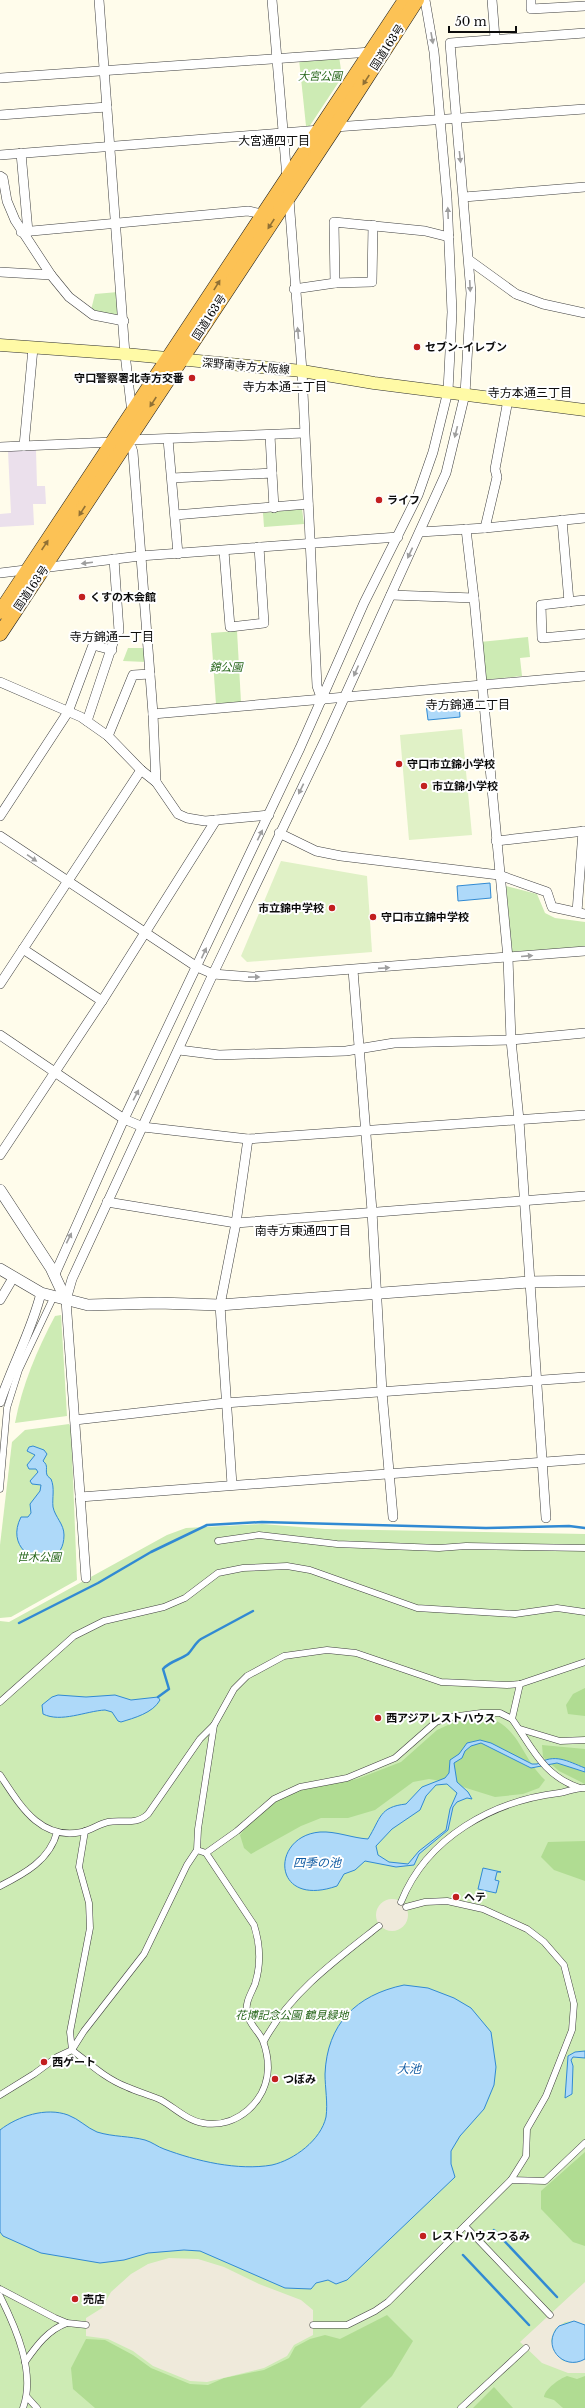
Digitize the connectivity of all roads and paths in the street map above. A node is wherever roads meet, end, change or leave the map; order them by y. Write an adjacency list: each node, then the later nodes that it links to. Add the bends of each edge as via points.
1 (100, 0): 14 (street)
2 (272, 0): 13 (street)
3 (405, 0): 12 (highway, 国道163号)
4 (417, 0): 21 (highway, 国道163号, one-way to 21)
5 (425, 0): 20 (street, one-way to 20, via 434,52)
6 (492, 0): 11 (street)
7 (531, 0): 9 (street, via 532,9)
8 (585, 0): 9 (street)
9 (585, 6)
10 (585, 33): 11 (street)
11 (495, 38): 19 (street, via 450,42)
12 (371, 52): 13 (street); 22 (highway, 国道163号)
13 (276, 57): 14 (street); 23 (street)
14 (106, 70): 15 (street); 16 (street)
15 (0, 76)
16 (107, 107): 18 (street); 24 (street)
17 (585, 109): 19 (street)
18 (0, 116)
19 (455, 118): 20 (street); 31 (street, one-way to 31)
20 (440, 119): 21 (street); 36 (street, one-way to 20)
21 (335, 127): 30 (highway, 国道163号)
22 (320, 130): 23 (street); 28 (highway, 国道163号)
23 (283, 131): 24 (street); 28 (street)
24 (109, 146): 25 (street); 33 (street)
25 (21, 153): 26 (street); 35 (street)
26 (0, 155)
27 (0, 176): 35 (street, via 3,178 10,210)
28 (287, 177): 30 (street); 32 (highway, 国道163号)
29 (585, 187): 31 (street)
30 (288, 197): 41 (street); 47 (highway, 国道163号, one-way to 47)
31 (464, 197): 37 (street)
32 (262, 214): 33 (street, via 248,211); 47 (highway, 国道163号, one-way to 32)
33 (116, 222): 35 (street); 43 (street)
34 (373, 225): 36 (street, via 425,231); 40 (street, via 372,282); 40 (street, via 334,222)
35 (25, 232): 39 (street)
36 (449, 237): 49 (street, via 452,334)
37 (469, 260): 42 (street, via 516,294 543,304); 50 (street, one-way to 50, via 471,293)
38 (0, 272): 39 (street)
39 (51, 275): 43 (street, via 69,296 93,315)
40 (335, 283): 41 (street)
41 (294, 289): 48 (street, one-way to 41)
42 (585, 313)
43 (124, 321): 46 (street)
44 (0, 345): 45 (main road, 深野南寺方大阪線)
45 (33, 348): 46 (main road, 深野南寺方大阪線); 59 (street)
46 (125, 354): 47 (main road, 深野南寺方大阪線); 53 (street)
47 (174, 359): 48 (main road, 深野南寺方大阪線); 53 (highway, 国道163号); 57 (highway, 国道163号, one-way to 57)
48 (302, 372): 49 (main road, 深野南寺方大阪線); 54 (street)
49 (448, 392): 50 (main road, 深野南寺方大阪線); 71 (street, via 433,452 418,496)
50 (465, 394): 51 (main road, 深野南寺方大阪線); 70 (street, one-way to 70, via 446,473)
51 (508, 400): 52 (main road, 深野南寺方大阪線); 68 (street, via 495,469 497,477)
52 (585, 410)
53 (132, 414): 58 (highway, 国道163号)
54 (304, 433): 55 (street); 63 (street)
55 (270, 435): 56 (street); 61 (street)
56 (168, 439): 57 (street); 62 (street)
57 (129, 440): 76 (street, via 133,452); 78 (highway, 国道163号, one-way to 78)
58 (113, 442): 59 (street); 79 (highway, 国道163号, one-way to 58)
59 (24, 446): 60 (street)
60 (0, 447)
61 (272, 473): 62 (street); 64 (street)
62 (172, 478): 65 (street)
63 (308, 504): 64 (street); 72 (street)
64 (274, 508): 65 (street)
65 (175, 515): 75 (street)
66 (585, 518): 67 (street)
67 (562, 520): 68 (street); 84 (street)
68 (484, 528): 69 (street)
69 (466, 529): 70 (street); 82 (street)
70 (420, 532): 81 (street, one-way to 81)
71 (398, 537): 72 (street); 94 (street, via 364,603)
72 (310, 544): 73 (street); 94 (street, via 317,686)
73 (259, 547): 74 (street); 74 (street, via 264,623 230,627)
74 (224, 551): 75 (street)
75 (178, 554): 76 (street)
76 (140, 556): 77 (street); 89 (street)
77 (114, 559): 78 (street, one-way to 78); 88 (street, via 119,631)
78 (44, 568): 79 (street); 86 (highway, 国道163号)
79 (27, 571): 80 (street); 85 (highway, 国道163号)
80 (0, 573)
81 (391, 595): 82 (street); 93 (street, one-way to 93)
82 (474, 598): 92 (street)
83 (585, 600): 84 (street)
84 (569, 602): 87 (street, via 541,605 542,638)
85 (0, 612)
86 (0, 634)
87 (585, 634)
88 (112, 650): 95 (street, via 93,645); 97 (street)
89 (150, 674): 96 (street); 98 (street, via 133,675)
90 (585, 676): 92 (street)
91 (0, 682): 95 (street)
92 (482, 685): 93 (street); 107 (street)
93 (345, 698): 94 (street); 105 (street, one-way to 105)
94 (322, 700): 96 (street); 101 (street)
95 (68, 712): 97 (street); 102 (street)
96 (154, 714): 100 (street)
97 (87, 721): 98 (street)
98 (108, 736): 99 (street)
99 (141, 770): 100 (street); 109 (street)
100 (156, 782): 103 (street, via 178,814 205,821)
101 (269, 815): 103 (street); 115 (street, one-way to 101)
102 (0, 816)
103 (216, 820): 111 (street)
104 (584, 831): 107 (street); 110 (street)
105 (279, 833): 108 (street, via 316,851 341,856); 117 (street)
106 (0, 836): 109 (street, one-way to 109)
107 (496, 841): 108 (street)
108 (499, 875): 110 (street, via 547,892 552,907); 114 (street)
109 (68, 882): 111 (street); 112 (street)
110 (581, 913)
111 (145, 934): 115 (street); 119 (street)
112 (23, 949): 118 (street); 119 (street)
113 (585, 952): 114 (street, one-way to 113)
114 (508, 958): 116 (street, one-way to 114); 122 (street)
115 (197, 967): 117 (street); 127 (street, one-way to 115)
116 (353, 970): 117 (street, one-way to 116, via 252,977); 124 (street)
117 (213, 974): 123 (street)
118 (0, 984)
119 (102, 1001): 125 (street)
120 (585, 1034): 122 (street)
121 (0, 1036): 125 (street)
122 (511, 1040): 124 (street, via 394,1044); 128 (street)
123 (179, 1050): 124 (street, via 219,1055); 129 (street)
124 (359, 1050): 130 (street)
125 (55, 1072): 127 (street); 132 (street)
126 (585, 1115): 128 (street)
127 (124, 1119): 129 (street); 140 (street, one-way to 127)
128 (519, 1120): 130 (street); 135 (street)
129 (143, 1127): 131 (street); 136 (street)
130 (366, 1131): 131 (street); 137 (street)
131 (248, 1139): 138 (street)
132 (0, 1155)
133 (0, 1190): 140 (street)
134 (585, 1196): 135 (street)
135 (523, 1200): 137 (street); 143 (street)
136 (107, 1202): 138 (street); 148 (street, via 72,1279)
137 (372, 1211): 138 (street); 145 (street)
138 (236, 1223): 149 (street)
139 (0, 1269): 141 (street)
140 (54, 1274): 148 (street)
141 (13, 1278): 144 (street); 147 (street)
142 (585, 1281): 143 (street)
143 (529, 1282): 145 (street); 151 (street)
144 (41, 1293): 146 (street); 153 (street)
145 (376, 1295): 149 (street); 152 (street)
146 (54, 1296): 148 (street); 160 (street, via 19,1370 7,1408)
147 (0, 1300)
148 (66, 1300): 149 (street, via 88,1305); 155 (street)
149 (220, 1305): 154 (street)
150 (585, 1377): 151 (street)
151 (537, 1381): 152 (street); 157 (street)
152 (382, 1392): 154 (street); 158 (street)
153 (0, 1402)
154 (225, 1403): 155 (street); 159 (street)
155 (75, 1420): 161 (street)
156 (585, 1459): 157 (street)
157 (542, 1462): 158 (street); 163 (street)
158 (389, 1474): 159 (street); 162 (street)
159 (232, 1485): 161 (street)
160 (0, 1489)
161 (80, 1498): 166 (street)
162 (393, 1517)
163 (546, 1518)
164 (218, 1541): 165 (street, via 259,1535 345,1544 439,1548)
165 (585, 1548)
166 (86, 1578)
167 (585, 1612): 170 (street, via 557,1608 515,1614 417,1608 310,1570 287,1566 243,1568 218,1573 185,1598 164,1607 104,1621 74,1636)
168 (585, 1662): 169 (street)
169 (520, 1684): 171 (street); 172 (street, via 441,1682 356,1653 343,1650 312,1650 284,1656 246,1676 231,1692)
170 (0, 1702)
171 (512, 1719): 173 (street); 180 (street, via 500,1713 481,1713 452,1716 436,1722 395,1758 347,1778 300,1787 274,1799 237,1831)
172 (214, 1725): 177 (street, via 200,1739 143,1818 132,1823 109,1822); 179 (street)
173 (520, 1729): 174 (street, via 560,1741); 176 (street, via 537,1757 549,1770 568,1783)
174 (585, 1740)
175 (0, 1776): 178 (street, via 31,1818 43,1827)
176 (582, 1788): 182 (street, via 525,1798 492,1810 470,1822 424,1863 407,1886)
177 (86, 1831): 178 (street, via 70,1834); 186 (street, via 79,1867 88,1896 90,1924 70,2032)
178 (57, 1832): 181 (street, via 53,1846 29,1871)
179 (197, 1850): 180 (street); 186 (street, via 187,1865 144,1954)
180 (206, 1853): 185 (street, via 250,1917 256,1932 259,1963 255,1983 248,1999 247,2012 251,2026)
181 (0, 1886)
182 (401, 1902)
183 (406, 1907): 189 (street, via 425,1902 447,1901 483,1909 527,1929 544,1942 564,1965 574,2004 572,2030 546,2096 527,2129 526,2156)
184 (380, 1926): 185 (street, via 314,1978 271,2029)
185 (264, 2042): 186 (street, via 268,2067 261,2097 249,2111 237,2118 214,2124 196,2121 160,2100 116,2082)
186 (72, 2050): 187 (street, via 57,2057)
187 (0, 2095)
188 (585, 2143): 189 (street, via 545,2181)
189 (511, 2180): 190 (street)
190 (465, 2226): 193 (street); 196 (street, via 388,2302 375,2311 347,2325)
191 (0, 2289): 194 (street)
192 (0, 2296): 198 (street, via 13,2322)
193 (550, 2315)
194 (68, 2323): 195 (street); 198 (street, via 56,2327 37,2344)
195 (86, 2325)
196 (313, 2325)
197 (526, 2348): 202 (street)
198 (25, 2362): 199 (street)
199 (27, 2396): 200 (street); 201 (street)
200 (23, 2408)
201 (37, 2408)
202 (461, 2408)

